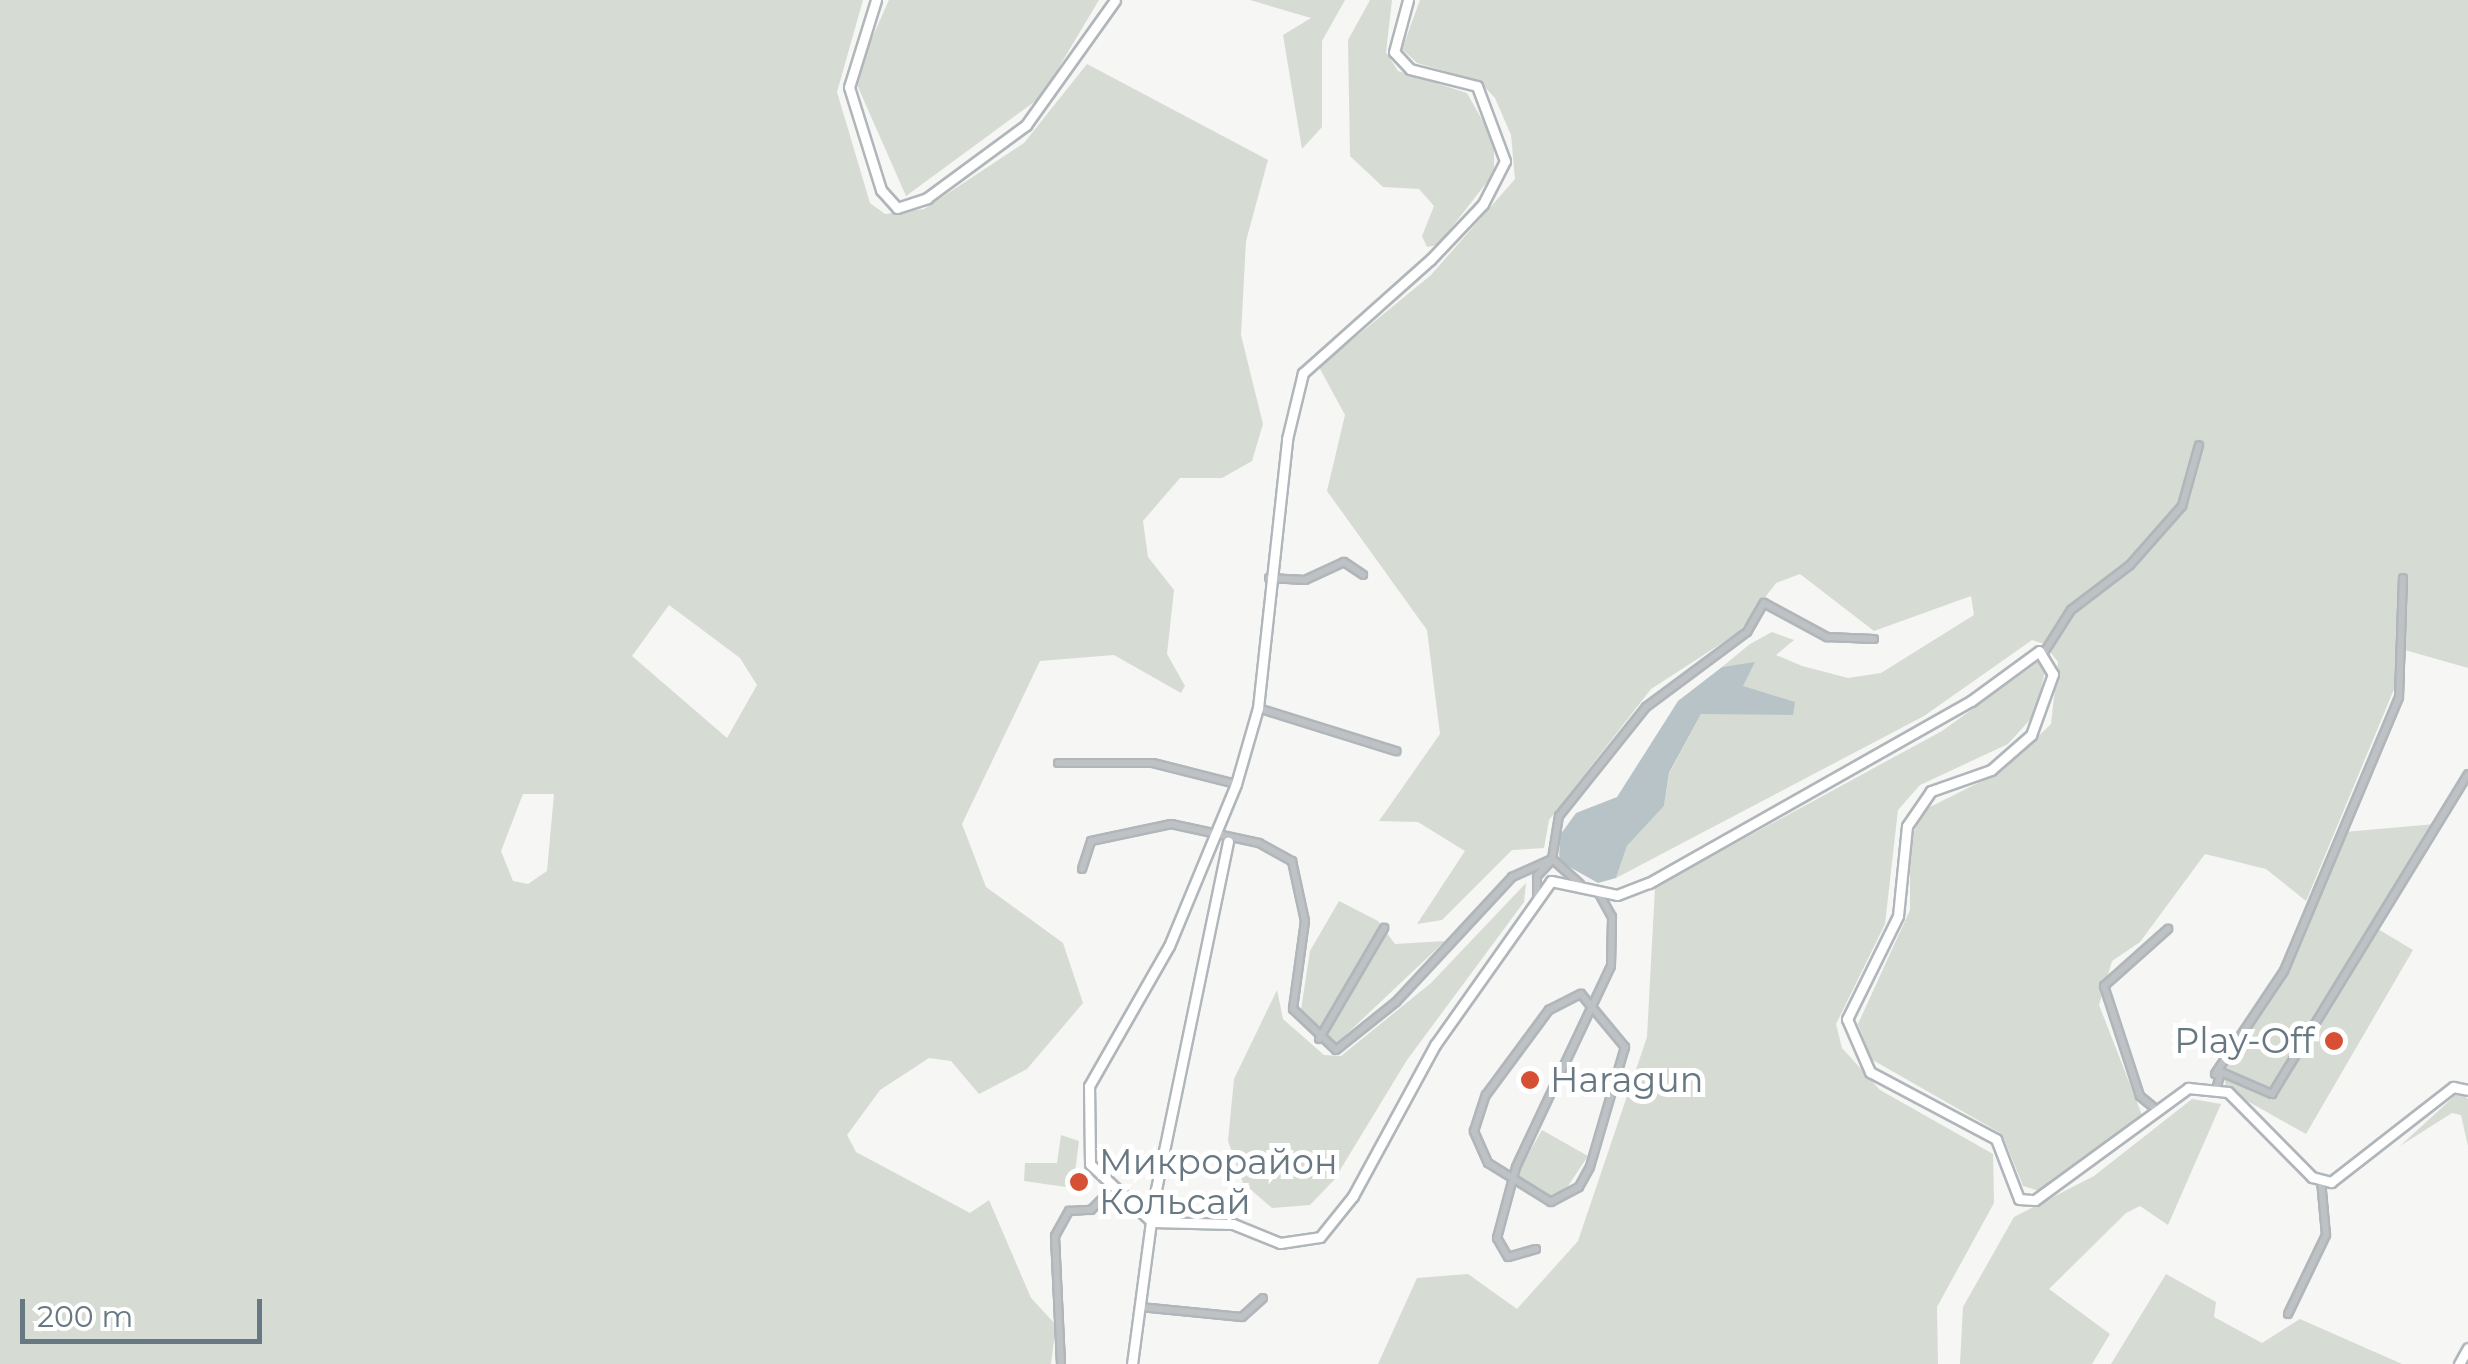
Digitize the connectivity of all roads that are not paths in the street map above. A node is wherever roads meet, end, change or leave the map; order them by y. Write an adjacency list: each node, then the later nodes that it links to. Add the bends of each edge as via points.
1 (876, 0): 2 (street, via 849,87 881,190 897,208 921,202 1026,125)
2 (1115, 0)
3 (1408, 0): 6 (street, via 1394,52 1410,70 1478,86 1505,161 1483,204 1430,260 1303,372)
4 (2199, 445): 9 (street, via 2182,506 2130,565 2071,610)
5 (1363, 575): 6 (street, via 1344,562 1306,580)
6 (1269, 578): 10 (street)
7 (2403, 578): 26 (street, via 2399,697 2284,970)
8 (1874, 639): 17 (street, via 1827,637 1764,602 1747,632 1646,707 1558,816)
9 (2045, 651): 20 (street, via 1648,882 1616,894); 29 (street, via 2052,688 2031,736 1991,770 1916,804 1900,848 1898,916 1856,994 1849,1040 1870,1072 1902,1094 1996,1139 2019,1199 2055,1191)
10 (1258, 708): 11 (street); 14 (street)
11 (1396, 751)
12 (1058, 763): 14 (street, via 1153,763)
13 (2468, 774): 26 (street, via 2269,1098)
14 (1236, 784): 15 (street)
15 (1210, 838): 16 (street); 18 (street, via 1172,824 1138,828 1091,841); 32 (street, via 1169,946 1089,1086 1090,1164)
16 (1228, 842): 25 (street, via 1268,846 1298,870 1305,921 1293,1009); 33 (street)
17 (1552, 859): 19 (street); 21 (street, via 1538,876); 25 (street, via 1512,877 1352,1040 1336,1050)
18 (1082, 869)
19 (1582, 885): 20 (street); 21 (street, via 1551,881)
20 (1595, 888): 24 (street, via 1608,901 1614,933)
21 (1536, 900): 33 (street, via 1392,1112 1336,1224 1280,1243 1233,1224)
22 (1384, 928): 25 (street)
23 (2168, 929): 29 (street, via 2104,986 2140,1096)
24 (1598, 1005): 31 (street); 31 (street, via 1564,995 1486,1095 1474,1131 1478,1151); 31 (street, via 1625,1047 1590,1167 1579,1187 1550,1202)
25 (1319, 1038)
26 (2215, 1074): 27 (street)
27 (2216, 1086): 29 (street, via 2188,1088); 30 (street, via 2253,1108)
28 (2468, 1090): 30 (street, via 2453,1087 2346,1178)
29 (2158, 1110)
30 (2321, 1180): 37 (street, via 2326,1235)
31 (1511, 1182): 34 (street, via 1498,1251)
32 (1111, 1190): 33 (street); 39 (street, via 1091,1210 1070,1211 1054,1236)
33 (1152, 1222): 36 (street)
34 (1536, 1250)
35 (1263, 1298): 36 (street, via 1242,1317)
36 (1140, 1307): 40 (street)
37 (2288, 1314)
38 (2468, 1348): 41 (street)
39 (1061, 1364)
40 (1132, 1364)
41 (2459, 1364)

